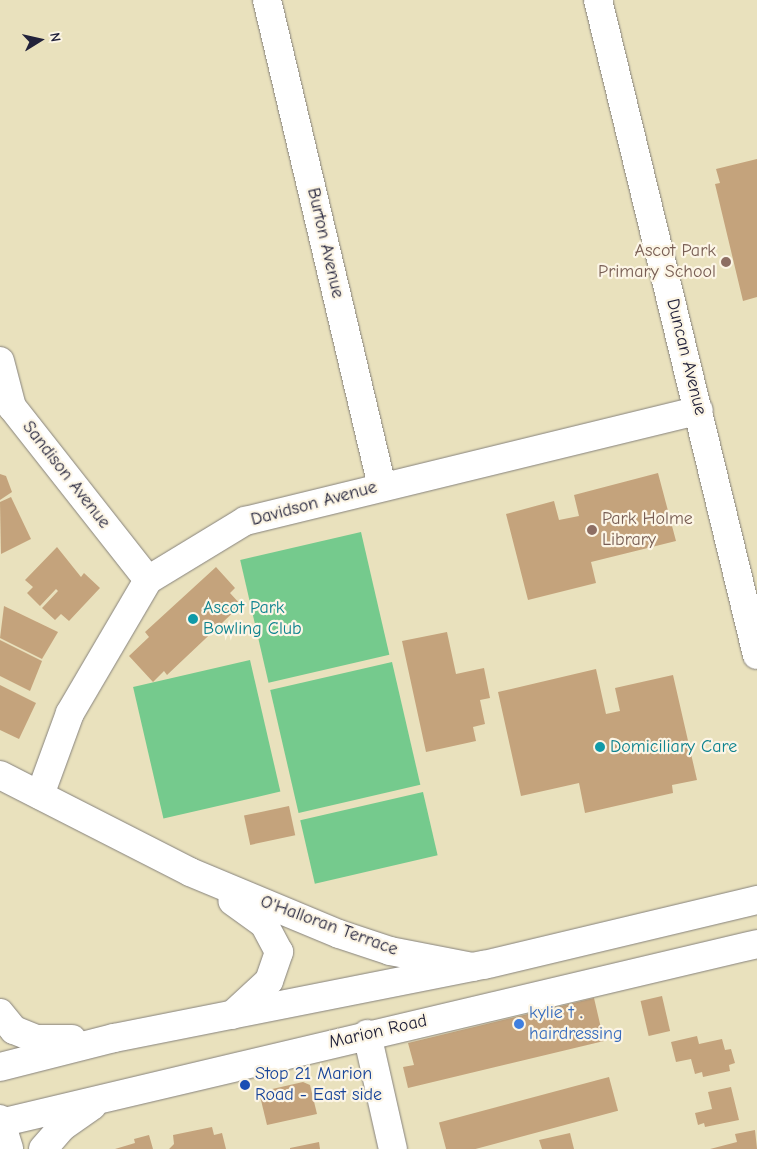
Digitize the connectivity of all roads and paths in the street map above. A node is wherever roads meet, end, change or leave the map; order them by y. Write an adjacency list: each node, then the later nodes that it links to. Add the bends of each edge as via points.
1 (267, 0): 5 (street, Burton Avenue)
2 (598, 0): 4 (street, Duncan Avenue)
3 (0, 361): 6 (street, Sandison Avenue, via 12,407)
4 (699, 410): 5 (street, Davidson Avenue); 7 (street, Duncan Avenue)
5 (382, 485): 6 (street, Davidson Avenue, via 245,521)
6 (148, 580): 9 (street, Davidson Avenue, via 70,713)
7 (757, 655)
8 (0, 775): 9 (street, O'Halloran Terrace)
9 (40, 795): 10 (street, O'Halloran Terrace)
10 (190, 872): 13 (street, O'Halloran Terrace, via 390,951); 15 (street, O'Halloran Terrace, via 264,924 279,952 269,981)
11 (757, 900): 13 (street)
12 (757, 944): 16 (street, Marion Road)
13 (472, 968): 15 (street)
14 (0, 1013): 17 (street, via 14,1030 36,1039)
15 (232, 1015): 17 (street)
16 (367, 1034): 19 (street, Marion Road); 23 (street)
17 (114, 1038): 18 (street)
18 (0, 1067)
19 (104, 1097): 20 (street, Marion Road); 22 (street, via 62,1127)
20 (0, 1122): 21 (street)
21 (9, 1149)
22 (43, 1149)
23 (393, 1149)

